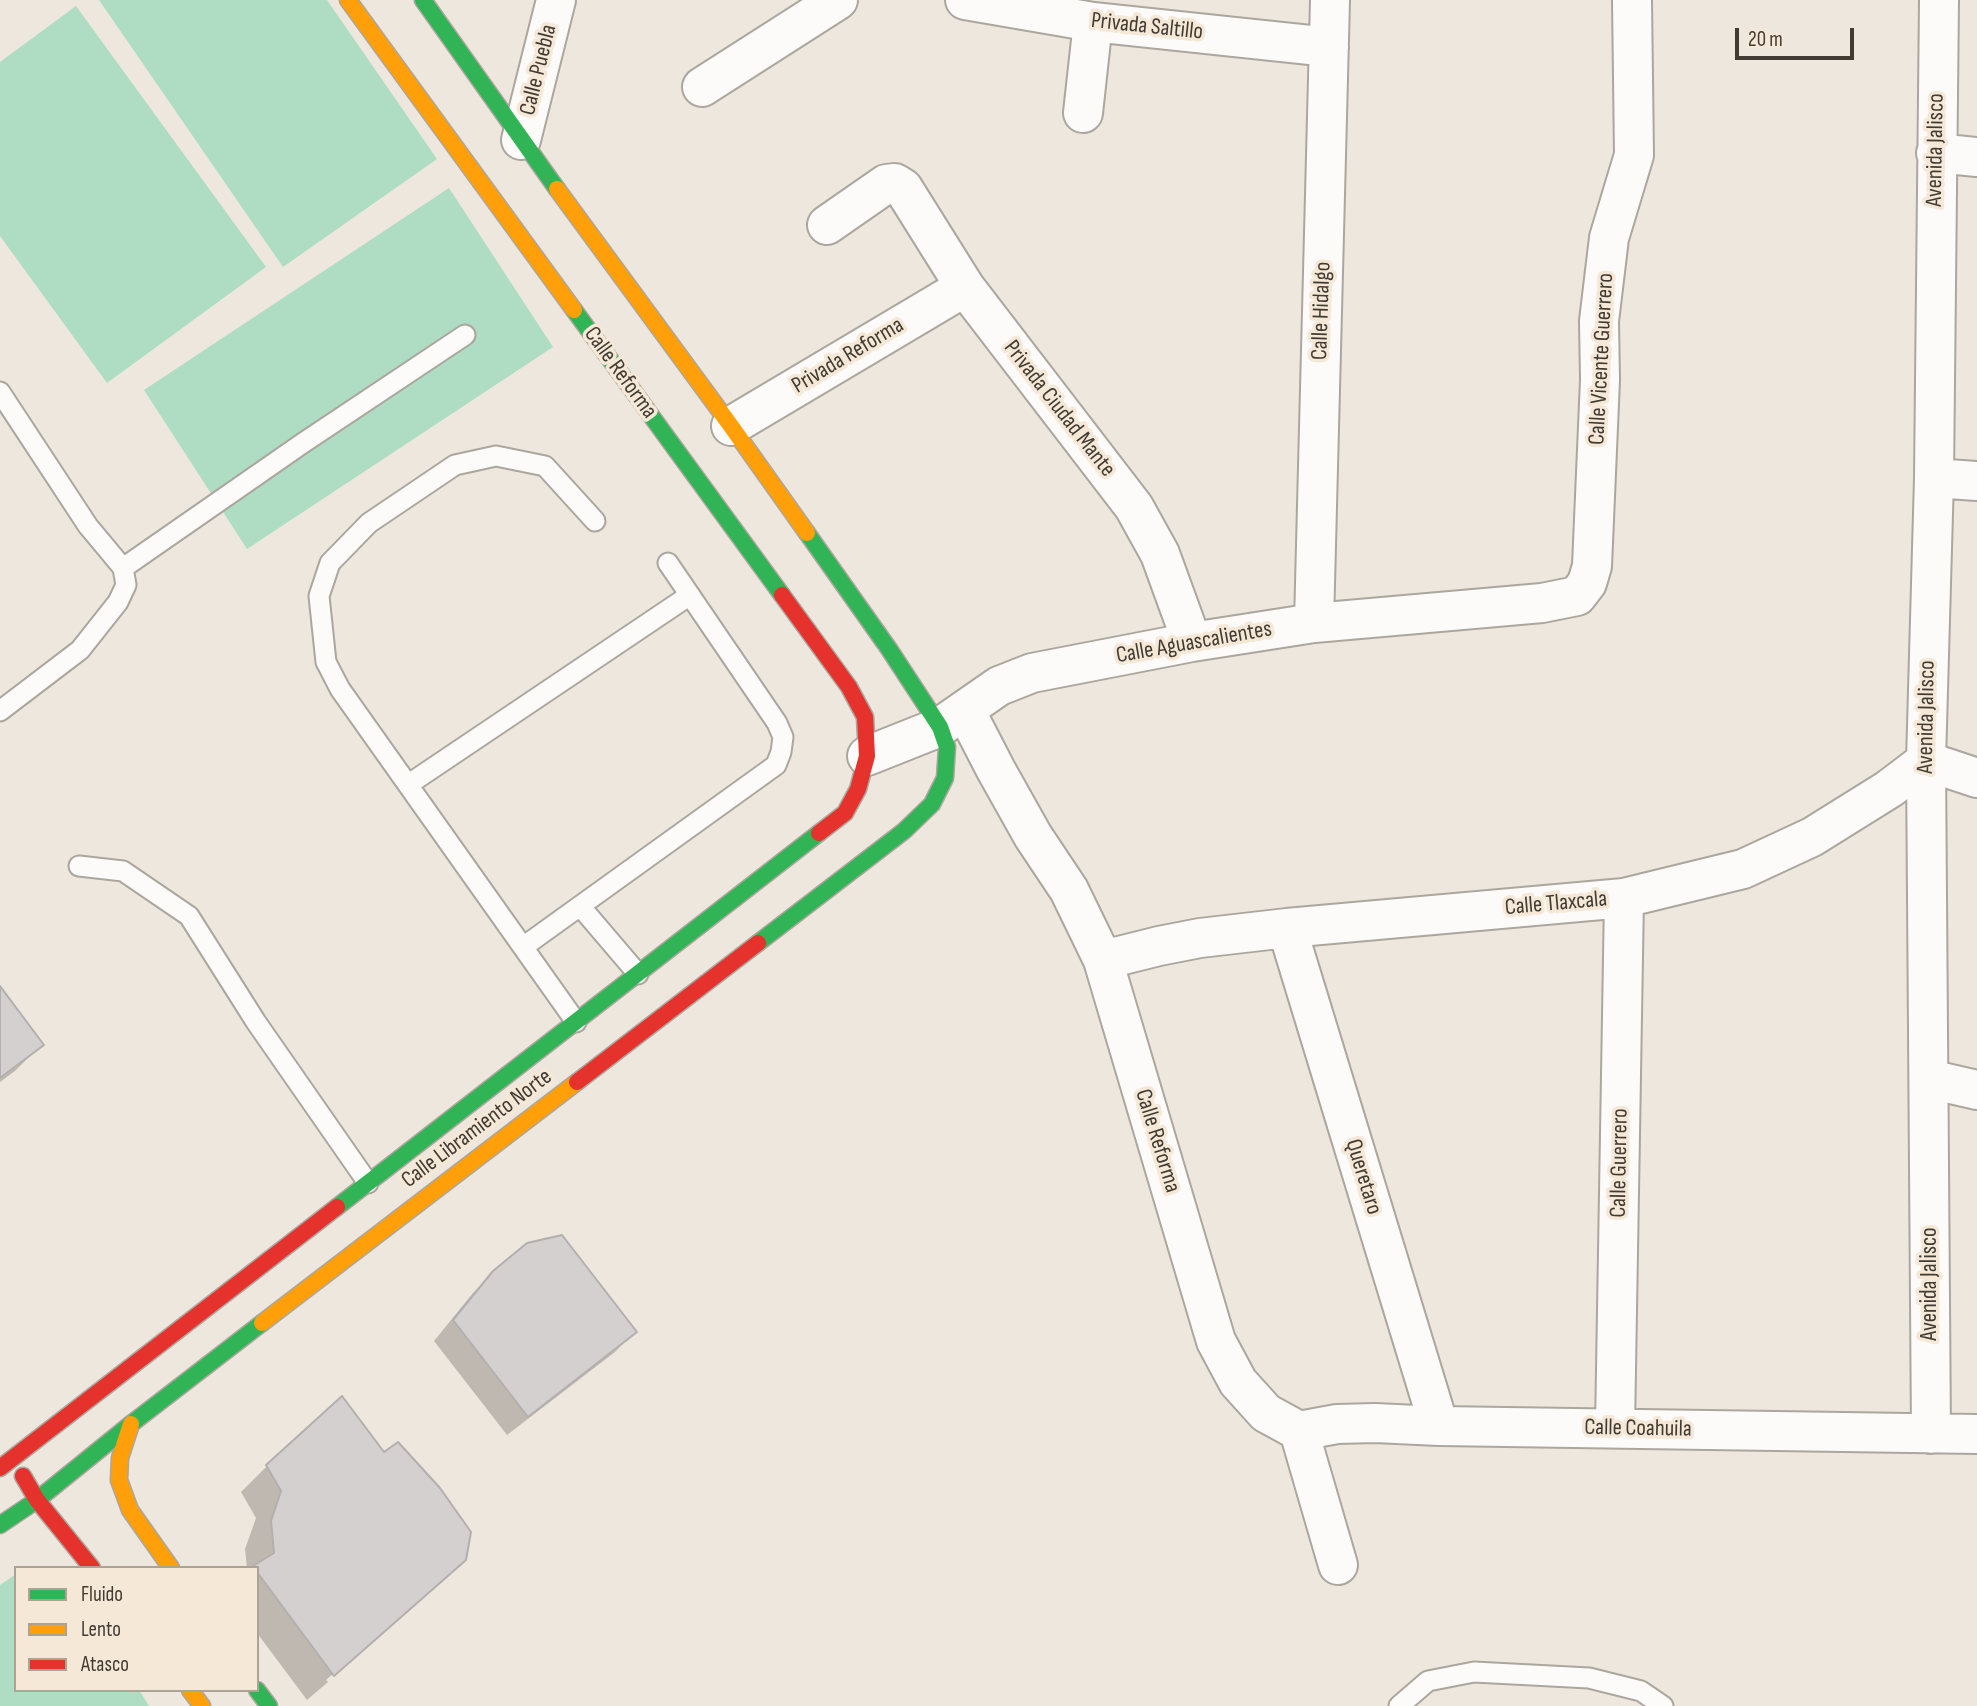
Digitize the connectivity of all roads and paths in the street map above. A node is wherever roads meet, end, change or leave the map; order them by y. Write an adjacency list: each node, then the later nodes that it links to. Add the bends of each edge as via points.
1 (348, 0): 32 (street, Calle Reforma, via 849,687 865,717)
2 (423, 0): 13 (street, Calle Reforma)
3 (556, 0): 13 (street, Calle Puebla)
4 (838, 0): 11 (street)
5 (1330, 0): 10 (street, Calle Hidalgo)
6 (1632, 0): 27 (street, Calle Vicente Guerrero, via 1634,155 1609,238 1599,321 1592,566 1577,596)
7 (1939, 0): 14 (street, Avenida Jalisco)
8 (966, 1): 9 (street, Privada Saltillo)
9 (1093, 22): 10 (street, Privada Saltillo); 12 (street)
10 (1329, 47): 28 (street, Calle Hidalgo)
11 (702, 87)
12 (1083, 113)
13 (522, 140): 20 (street, Calle Reforma)
14 (1936, 153): 15 (street); 21 (street, Avenida Jalisco)
15 (1977, 157)
16 (827, 225): 17 (street, Privada Ciudad Mante, via 886,184 895,183)
17 (965, 287): 20 (street, Privada Reforma); 29 (street, Privada Ciudad Mante, via 1134,507 1160,554)
18 (465, 335): 25 (lane)
19 (0, 392): 25 (lane, via 88,526)
20 (731, 426): 31 (street, Calle Reforma, via 889,649)
21 (1934, 478): 22 (street); 33 (street, Avenida Jalisco)
22 (1977, 481)
23 (595, 521): 35 (lane, via 544,466 496,456 456,465 369,523 330,564 319,596 326,662)
24 (668, 563): 26 (lane)
25 (123, 568): 30 (lane, via 126,585 118,602 80,650)
26 (690, 595): 35 (lane); 38 (lane, via 777,723 783,737 781,752 776,765)
27 (1542, 603): 28 (street, Calle Aguascalientes)
28 (1314, 623): 29 (street, Calle Aguascalientes)
29 (1192, 642): 31 (street, Calle Aguascalientes, via 1032,673 999,686)
30 (0, 711)
31 (951, 728): 32 (street, Calle Aguascalientes); 41 (street, Calle Reforma, via 996,770 1069,890); 47 (street, Calle Libramiento Norte, via 945,778 932,804 904,831)
32 (867, 756): 42 (street, Calle Libramiento Norte, via 845,813)
33 (1926, 761): 34 (street); 37 (street, Calle Tlaxcala, via 1812,837 1743,869); 44 (street, Avenida Jalisco)
34 (1977, 778)
35 (409, 785): 40 (lane)
36 (79, 866): 46 (lane, via 123,871 189,916)
37 (1624, 898): 39 (street, Calle Tlaxcala); 49 (street, Calle Guerrero)
38 (580, 906): 40 (lane); 42 (lane)
39 (1287, 928): 41 (street, Calle Tlaxcala, via 1200,938); 48 (street, Queretaro)
40 (523, 947): 43 (lane)
41 (1103, 960): 50 (street, Calle Reforma, via 1216,1341 1238,1382 1266,1413)
42 (638, 974): 43 (street, Calle Libramiento Norte)
43 (576, 1021): 46 (street, Calle Libramiento Norte)
44 (1928, 1079): 45 (street); 51 (street, Avenida Jalisco)
45 (1977, 1090)
46 (368, 1183): 53 (street, Calle Libramiento Norte)
47 (131, 1424): 54 (street, Calle Libramiento Norte); 59 (street, via 120,1458 119,1480 130,1510)
48 (1439, 1426): 49 (street, Calle Coahuila); 50 (street, Calle Coahuila, via 1337,1424)
49 (1615, 1428): 51 (street, Calle Coahuila)
50 (1299, 1431): 56 (street)
51 (1931, 1434): 52 (street, Calle Coahuila)
52 (1977, 1434)
53 (5, 1456): 54 (street)
54 (37, 1500): 55 (street, Calle Libramiento Norte); 57 (street); 58 (street)
55 (0, 1525)
56 (1338, 1565)
57 (84, 1566)
58 (90, 1566)
59 (170, 1566)
60 (183, 1698): 61 (street)
61 (202, 1706)
62 (1399, 1706): 63 (lane, via 1428,1681 1474,1672 1589,1678 1641,1691)
63 (1663, 1706)

